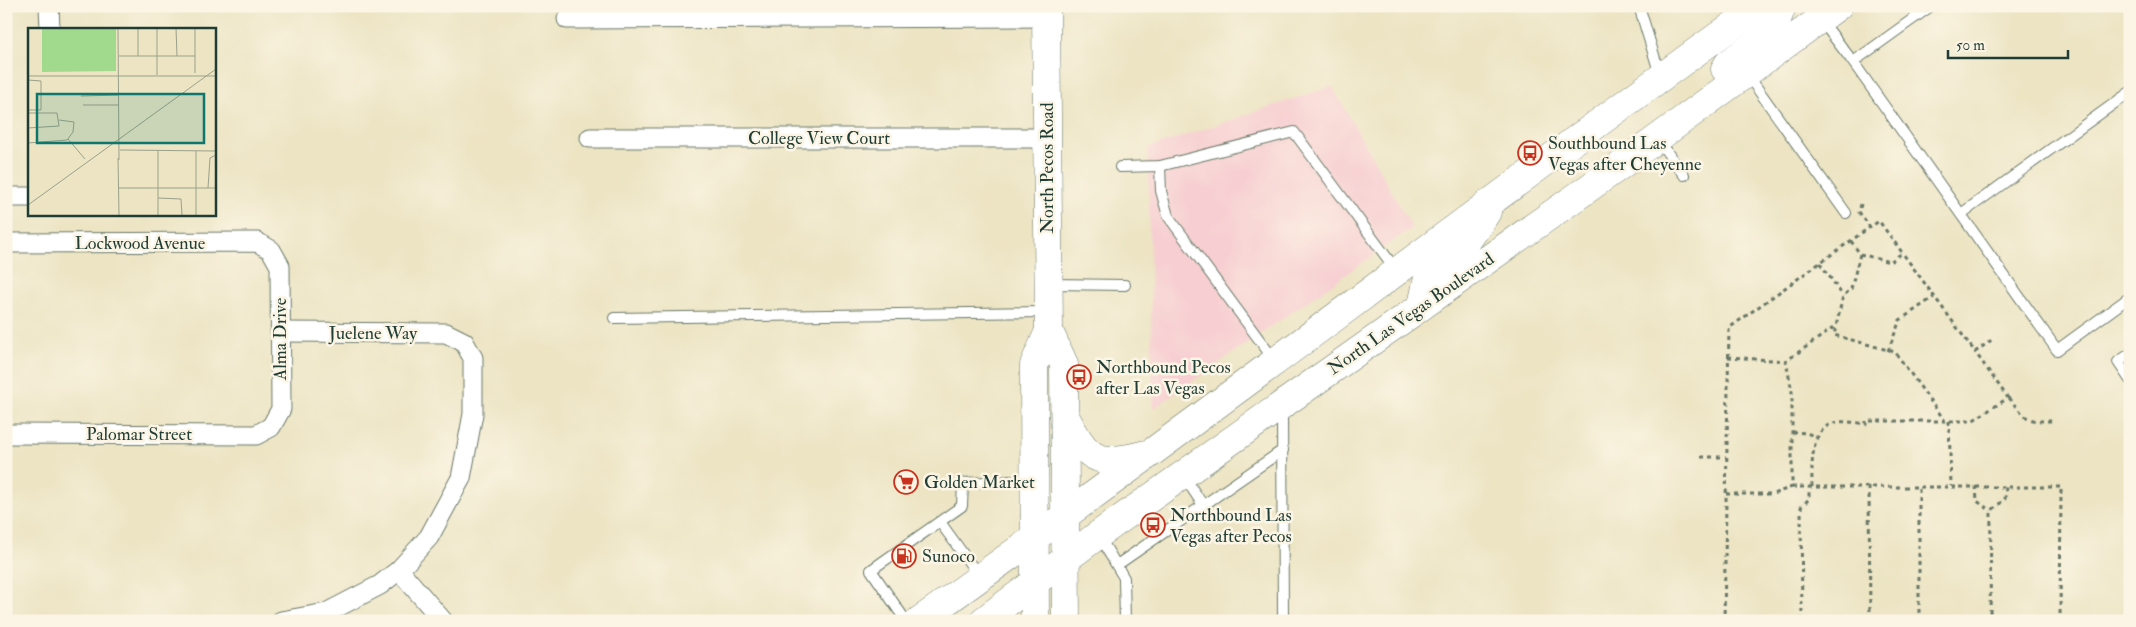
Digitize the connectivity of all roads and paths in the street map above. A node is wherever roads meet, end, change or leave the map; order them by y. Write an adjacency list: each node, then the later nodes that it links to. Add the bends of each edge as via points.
1 (49, 6): 9 (street)
2 (1639, 6): 12 (lane)
3 (1760, 6): 12 (main road)
4 (1782, 6): 14 (main road, via 1774,29 1728,64)
5 (1931, 6): 10 (lane)
6 (1826, 11): 10 (lane); 11 (main road, North Las Vegas Boulevard)
7 (1046, 12): 8 (street); 16 (main road, North Pecos Road)
8 (567, 19)
9 (50, 28)
10 (1854, 62): 26 (lane)
11 (1746, 74): 14 (main road, North Las Vegas Boulevard); 25 (lane)
12 (1661, 77): 21 (main road)
13 (2130, 92): 26 (lane)
14 (1702, 106): 17 (main road, North Las Vegas Boulevard)
15 (590, 138): 16 (street, College View Court)
16 (1047, 138): 35 (main road, North Pecos Road)
17 (1657, 139): 20 (lane); 40 (main road, North Las Vegas Boulevard)
18 (1160, 166): 19 (lane); 34 (lane, via 1294,132); 50 (lane, via 1161,192 1168,216)
19 (1120, 167)
20 (1684, 175)
21 (1497, 196): 34 (main road); 40 (main road, via 1465,244 1429,272)
22 (6, 197): 23 (street)
23 (28, 197)
24 (1861, 204): 27 (path, via 1859,212)
25 (1846, 213)
26 (1961, 214): 39 (lane, via 2057,350)
27 (1870, 227): 28 (path); 31 (path, via 1879,222)
28 (1851, 241): 32 (path); 33 (path)
29 (6, 243): 30 (street, Lockwood Avenue, via 257,242)
30 (272, 250): 44 (street, Alma Drive, via 280,266)
31 (1902, 253): 32 (path, via 1890,262); 38 (path)
32 (1860, 254): 37 (path, via 1851,289)
33 (1820, 263): 37 (path); 49 (path, via 1729,328)
34 (1396, 271): 50 (main road); 52 (main road, via 1391,304 1361,332)
35 (1048, 284): 36 (lane); 42 (main road, North Pecos Road)
36 (1125, 285)
37 (1843, 296): 43 (path)
38 (1934, 296): 46 (path, via 1900,320); 47 (path)
39 (2130, 297)
40 (1422, 306): 52 (main road, North Las Vegas Boulevard)
41 (614, 318): 42 (lane)
42 (1049, 321): 56 (main road, North Pecos Road, via 1064,364); 68 (main road, North Pecos Road, via 1034,365)
43 (1836, 326): 46 (path, via 1834,335); 51 (path)
44 (280, 332): 59 (street, Alma Drive, via 280,409); 85 (street, Juelene Way, via 446,333 464,342 473,358 473,414 461,478 429,537)
45 (1993, 339): 47 (path)
46 (1888, 351): 58 (path, via 1895,352)
47 (1975, 352): 54 (path)
48 (2130, 354): 53 (lane, via 2118,362)
49 (1728, 357): 51 (path); 66 (path)
50 (1275, 361): 64 (main road)
51 (1786, 361): 60 (path, via 1792,392)
52 (1324, 375): 55 (main road, North Las Vegas Boulevard)
53 (2130, 380)
54 (2008, 398): 57 (path, via 2026,419); 58 (path, via 1972,422)
55 (1282, 404): 63 (lane); 67 (main road, North Las Vegas Boulevard)
56 (1065, 416): 64 (main road, via 1082,448 1095,457 1121,460); 79 (main road, North Pecos Road)
57 (2055, 421)
58 (1947, 422): 62 (path, via 1840,422 1828,424); 69 (path)
59 (271, 427): 61 (street, Palomar Street, via 256,434)
60 (1792, 432): 62 (path); 72 (path)
61 (6, 434)
62 (1816, 437): 73 (path)
63 (1283, 450): 77 (lane); 96 (lane)
64 (1152, 452): 79 (main road)
65 (1701, 457): 66 (path)
66 (1726, 457): 76 (path)
67 (1183, 475): 77 (lane); 81 (main road, North Las Vegas Boulevard)
68 (1035, 480): 80 (lane, via 963,483 962,506); 82 (main road, North Pecos Road)
69 (1951, 486): 70 (path); 75 (path)
70 (1976, 486): 71 (path); 78 (path, via 1977,501)
71 (2006, 486): 78 (path, via 2005,499); 102 (path, via 2060,487)
72 (1792, 487): 73 (path); 76 (path, via 1773,494)
73 (1811, 487): 74 (path); 98 (path, via 1809,499 1801,507)
74 (1869, 487): 75 (path); 99 (path)
75 (1919, 487): 100 (path)
76 (1726, 494): 97 (path)
77 (1203, 505): 84 (lane)
78 (1991, 511): 101 (path)
79 (1066, 516): 82 (main road); 83 (main road, North Pecos Road)
80 (940, 522): 86 (lane); 90 (lane, via 871,570)
81 (1098, 535): 83 (main road, North Las Vegas Boulevard); 84 (lane)
82 (1035, 538): 86 (main road); 87 (main road, North Pecos Road)
83 (1066, 558): 87 (main road, North Las Vegas Boulevard); 94 (main road, North Pecos Road)
84 (1116, 566): 95 (lane, via 1124,578)
85 (399, 570): 88 (street, via 380,585 326,613); 89 (street)
86 (980, 577): 91 (main road)
87 (1035, 581): 92 (main road, North Las Vegas Boulevard); 93 (main road, North Pecos Road)
88 (281, 621)
89 (443, 621)
90 (906, 621)
91 (919, 621)
92 (982, 621)
93 (1035, 621)
94 (1066, 621)
95 (1125, 621)
96 (1283, 621)
97 (1724, 621)
98 (1802, 621)
99 (1870, 621)
100 (1919, 621)
101 (1990, 621)
102 (2060, 621)

